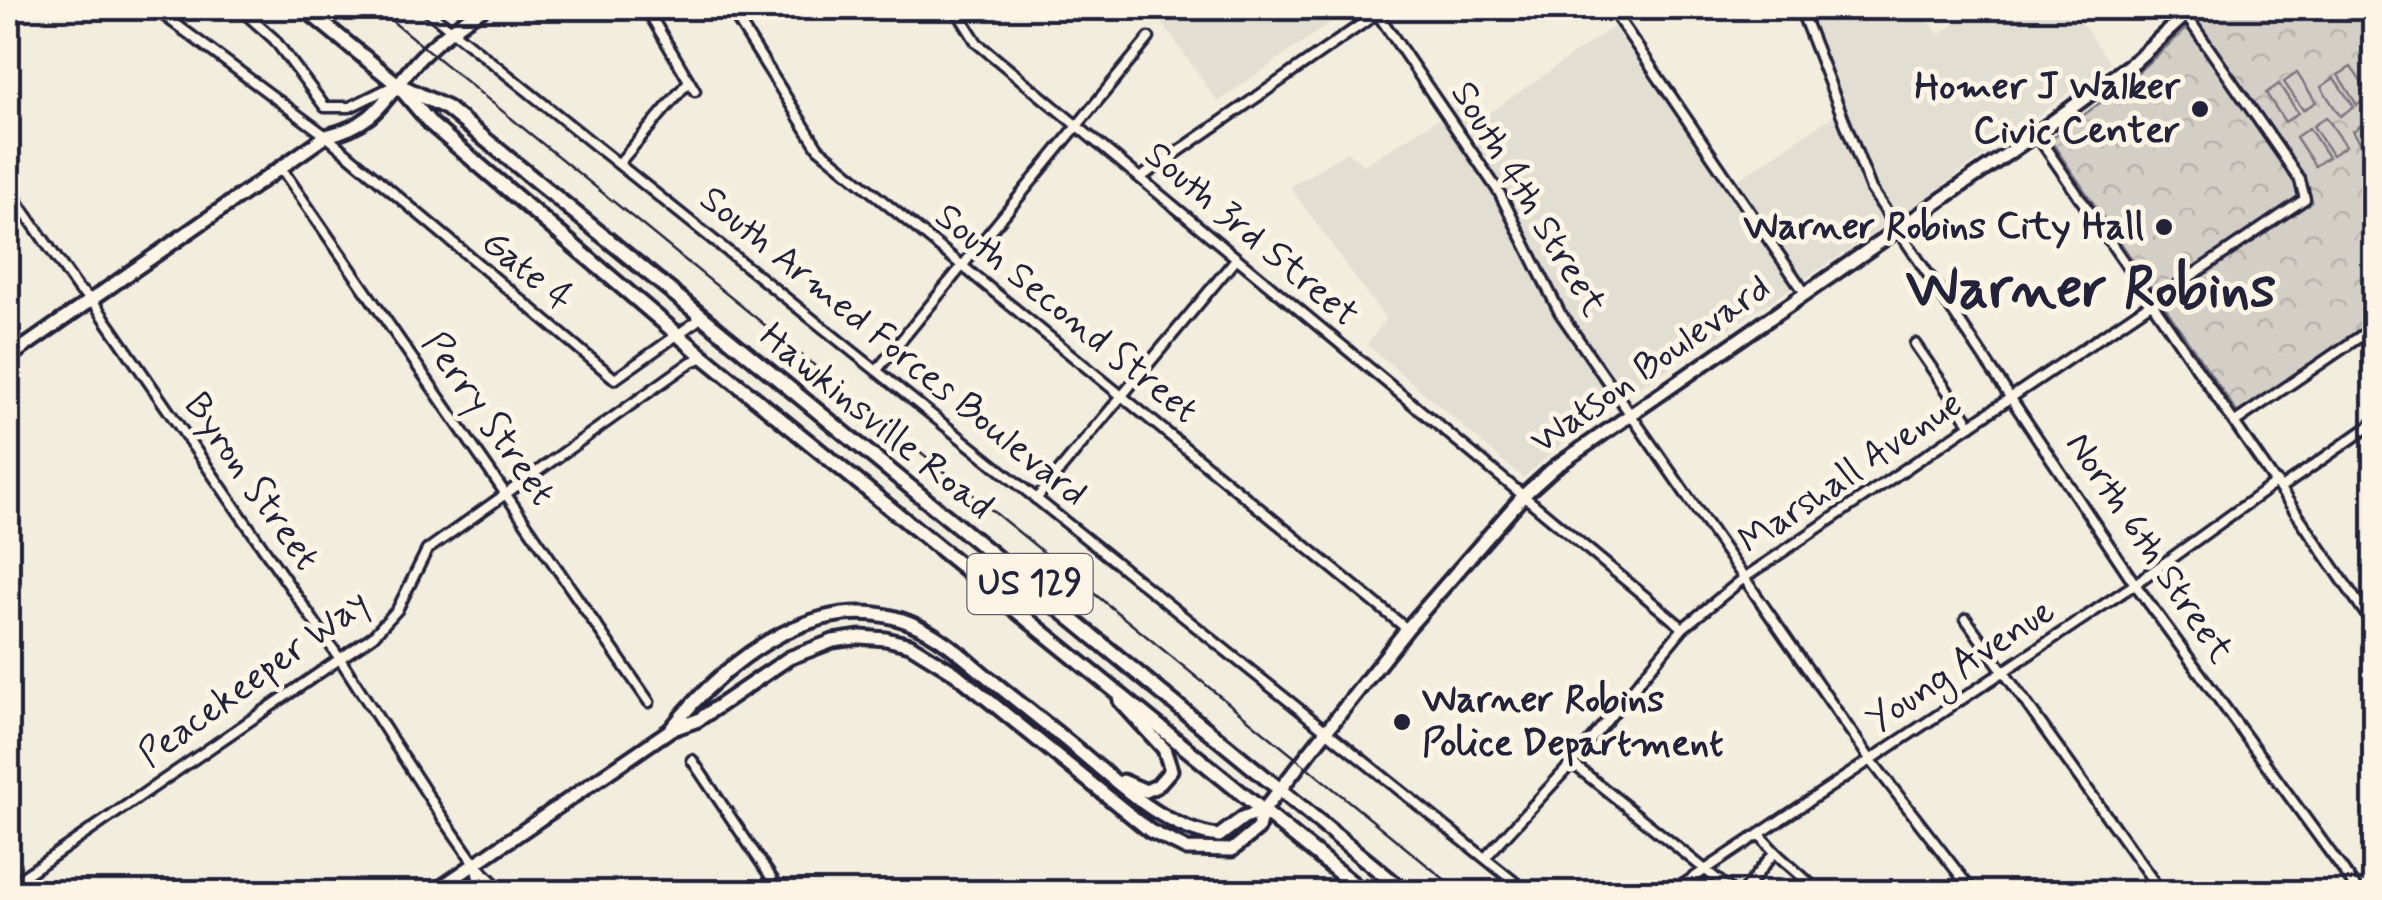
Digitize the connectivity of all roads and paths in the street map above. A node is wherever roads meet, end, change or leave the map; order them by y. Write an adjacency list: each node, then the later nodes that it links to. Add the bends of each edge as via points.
1 (154, 8): 20 (street)
2 (239, 8): 16 (street, via 274,38 325,107 350,106)
3 (304, 8): 16 (main road, Hawkinsville Road / US 129)
4 (424, 8): 13 (street, South Armed Forces Boulevard)
5 (484, 8): 13 (street)
6 (646, 8): 15 (street)
7 (730, 8): 27 (street, South Second Street, via 818,148)
8 (954, 8): 18 (street, South 3rd Street, via 977,43)
9 (1611, 8): 28 (street)
10 (1800, 8): 25 (street, North 6th Street, via 1862,172)
11 (1381, 10): 23 (street); 40 (street, South 4th Street, via 1500,192 1560,313)
12 (2186, 10): 19 (street, Watson Boulevard, via 2135,61); 30 (street, Marshall Avenue, via 2300,180 2305,199)
13 (450, 29): 16 (street); 21 (street, South Armed Forces Boulevard)
14 (1149, 38): 18 (street)
15 (689, 81): 17 (street); 21 (street)
16 (396, 84): 20 (street, via 388,102 352,130); 31 (main road, Hawkinsville Road / US 129, via 447,108); 33 (main road, Hawkinsville Road / US 129, via 432,124)
17 (695, 90)
18 (1075, 126): 23 (street, South 3rd Street); 27 (street)
19 (2036, 134): 25 (street, Watson Boulevard); 30 (street)
20 (326, 136): 22 (street); 33 (street, Gate 4, via 615,378)
21 (620, 162): 37 (street, South Armed Forces Boulevard)
22 (281, 168): 29 (street); 45 (street, Perry Street)
23 (1140, 178): 26 (street, South 3rd Street)
24 (8, 188): 29 (street, Byron Street)
25 (1900, 230): 28 (street, Watson Boulevard); 39 (street, North 6th Street)
26 (1235, 260): 38 (street); 46 (street, South 3rd Street)
27 (963, 266): 37 (street); 38 (street, South Second Street)
28 (1805, 293): 40 (street, Watson Boulevard)
29 (92, 300): 36 (street); 54 (street, Byron Street)
30 (2148, 303): 39 (street, Marshall Avenue); 41 (street)
31 (701, 318): 33 (street, Gate 4); 64 (main road, Hawkinsville Road / US 129)
32 (2374, 327): 41 (street)
33 (678, 334): 35 (main road, Hawkinsville Road / US 129)
34 (1915, 344): 43 (street)
35 (704, 357): 45 (street, Peacekeeper Way); 56 (main road, Hawkinsville Road / US 129)
36 (8, 358)
37 (878, 370): 47 (street, South Armed Forces Boulevard)
38 (1123, 395): 47 (street); 53 (street, South Second Street)
39 (2013, 396): 43 (street, Marshall Avenue); 49 (street, North 6th Street)
40 (1632, 413): 46 (street, Watson Boulevard); 48 (street, South 4th Street)
41 (2235, 422): 44 (street)
42 (2374, 423): 44 (street, Young Avenue)
43 (1971, 425): 48 (street, Marshall Avenue)
44 (2279, 485): 49 (street, Young Avenue); 51 (street)
45 (506, 493): 54 (street, Peacekeeper Way, via 426,550 388,623); 57 (street, Perry Street)
46 (1525, 494): 52 (street, South 3rd Street); 53 (street, Watson Boulevard)
47 (1036, 499): 59 (street, South Armed Forces Boulevard)
48 (1744, 578): 52 (street, Marshall Avenue); 61 (street, South 4th Street)
49 (2135, 584): 55 (street, Young Avenue); 87 (street, North 6th Street)
50 (1966, 619): 55 (street)
51 (2374, 626)
52 (1683, 628): 63 (street, Marshall Avenue)
53 (1407, 629): 59 (street, Watson Boulevard)
54 (340, 658): 69 (street, Byron Street); 71 (street, Peacekeeper Way)
55 (2002, 674): 61 (street, Young Avenue); 84 (street)
56 (1100, 680): 62 (street, via 1164,748 1171,770 1146,790); 65 (main road, Hawkinsville Road / US 129)
57 (649, 702)
58 (670, 730): 62 (street, Watson Boulevard, via 687,708 776,636 822,616 878,614 922,628); 65 (street, Watson Boulevard, via 698,720 788,658 833,641 886,639 956,674 1127,814 1187,849 1232,850 1258,829); 69 (street, Watson Boulevard)
59 (1325, 732): 64 (street, Watson Boulevard); 68 (street, South Armed Forces Boulevard)
60 (692, 760): 75 (street)
61 (1870, 760): 66 (street, Young Avenue); 83 (street, South 4th Street)
62 (1094, 763): 65 (street, Watson Boulevard, via 1150,806 1206,834 1219,836)
63 (1572, 763): 68 (street, Marshall Avenue); 70 (street)
64 (1280, 788): 65 (street, Watson Boulevard); 77 (main road, Hawkinsville Road / US 129)
65 (1262, 812): 76 (main road, Hawkinsville Road / US 129)
66 (1760, 834): 67 (street); 70 (street, Young Avenue)
67 (1774, 854): 81 (street); 82 (street)
68 (1485, 858): 78 (street, South Armed Forces Boulevard)
69 (475, 864): 72 (street, Watson Boulevard); 73 (street, Byron Street); 74 (street, Byron Street)
70 (1707, 868): 79 (street, Young Avenue); 80 (street)
71 (8, 887)
72 (434, 892)
73 (481, 892)
74 (503, 892)
75 (781, 892)
76 (1363, 892)
77 (1406, 892)
78 (1527, 892)
79 (1672, 892)
80 (1733, 892)
81 (1743, 892)
82 (1818, 892)
83 (1973, 892)
84 (2161, 892)
85 (2211, 892): 86 (street)
86 (2240, 892)
87 (2359, 892)

